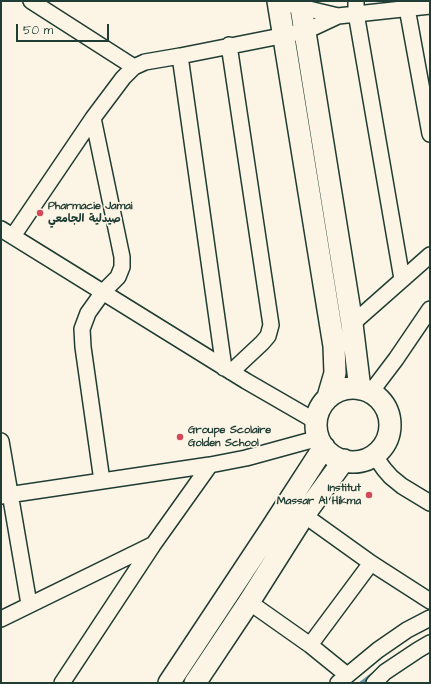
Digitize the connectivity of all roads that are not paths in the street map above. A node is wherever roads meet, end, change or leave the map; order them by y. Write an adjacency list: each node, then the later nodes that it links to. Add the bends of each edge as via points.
1 (31, 1): 12 (street)
2 (277, 1): 3 (street); 9 (street)
3 (300, 4): 7 (street); 8 (street)
4 (430, 6): 6 (street)
5 (356, 7): 6 (street); 7 (street); 17 (street)
6 (407, 8): 14 (street)
7 (338, 16): 8 (street)
8 (306, 31): 9 (street); 20 (street)
9 (284, 34): 10 (street); 23 (street, via 334,346 335,374)
10 (229, 45): 11 (street); 21 (street, via 271,325 268,336 262,343)
11 (180, 56): 12 (street, via 145,62); 21 (street)
12 (134, 67): 13 (street)
13 (93, 118): 15 (street); 18 (street, via 122,257 122,268 118,277)
14 (430, 134)
15 (7, 233): 18 (street)
16 (430, 255): 17 (street)
17 (402, 279): 20 (street)
18 (103, 292): 21 (street); 29 (street, via 88,313 82,329)
19 (428, 318): 22 (street)
20 (352, 324): 22 (street)
21 (228, 370): 24 (street)
22 (365, 391): 23 (street, via 348,388); 26 (street, via 380,399 390,423 386,441)
23 (328, 398): 24 (street, via 321,407)
24 (320, 436): 27 (street, via 332,455); 28 (street, via 246,458); 44 (street, via 271,529)
25 (1, 441): 30 (street)
26 (374, 455): 27 (street, via 361,461); 31 (street, via 391,477)
27 (344, 460): 32 (street)
28 (210, 465): 29 (street); 33 (street)
29 (102, 481): 30 (street)
30 (6, 495): 37 (street)
31 (430, 503)
32 (304, 515): 34 (street); 35 (street)
33 (153, 545): 37 (street); 43 (street)
34 (371, 563): 36 (street); 41 (street)
35 (249, 602): 41 (street); 45 (street)
36 (430, 602)
37 (29, 604): 39 (street)
38 (430, 618): 42 (street, via 378,650)
39 (1, 619)
40 (430, 643): 46 (street, via 385,672)
41 (310, 645): 42 (street)
42 (342, 679)
43 (62, 683)
44 (169, 683)
45 (195, 683)
46 (374, 683)

